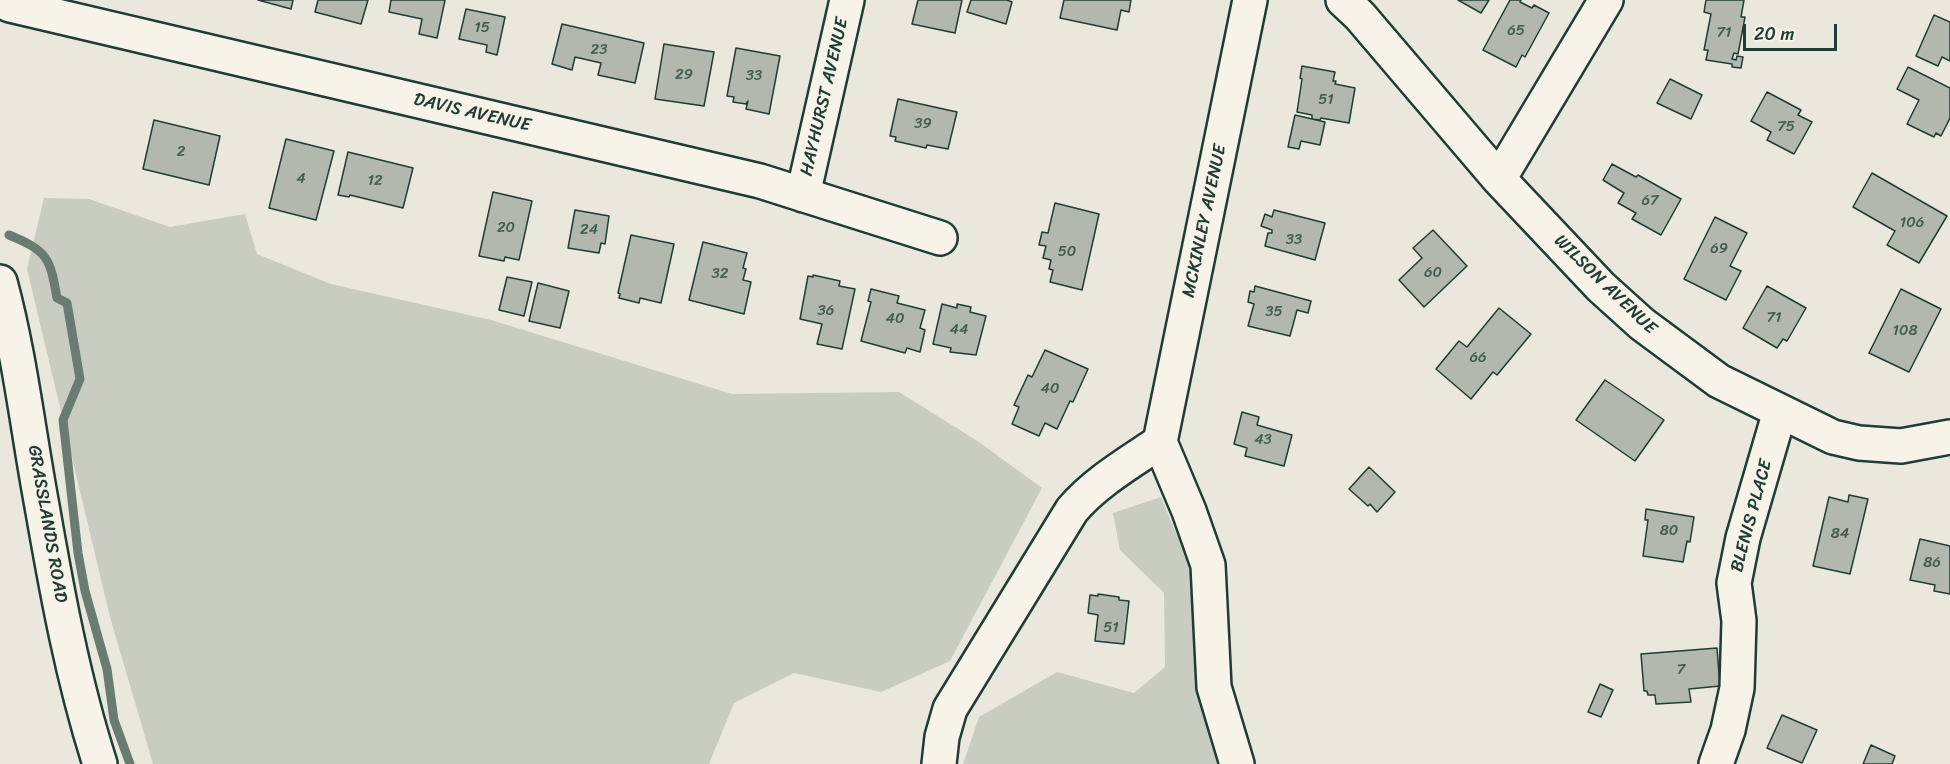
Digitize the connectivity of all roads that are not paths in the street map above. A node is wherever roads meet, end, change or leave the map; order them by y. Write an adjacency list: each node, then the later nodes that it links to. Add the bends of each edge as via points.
1 (0, 0): 7 (street, DAVIS AVENUE, via 760,181)
2 (847, 0): 7 (street, HAYHURST AVENUE)
3 (1250, 0): 12 (street, MCKINLEY AVENUE)
4 (1343, 0): 6 (street, WILSON AVENUE)
5 (1606, 0): 6 (street)
6 (1499, 180): 10 (street, WILSON AVENUE, via 1601,287 1642,324 1719,381)
7 (803, 195): 8 (street, DAVIS AVENUE)
8 (940, 238)
9 (0, 282): 13 (street, GRASSLANDS ROAD, via 13,334 76,680)
10 (1780, 411): 11 (street, WILSON AVENUE, via 1833,437 1859,443 1901,446); 16 (street, BLENIS PLACE, via 1734,583 1739,621 1737,688)
11 (1946, 438)
12 (1160, 442): 14 (street, via 1098,484 1072,510 950,710); 15 (street, via 1208,565 1214,687)
13 (100, 764)
14 (939, 764)
15 (1238, 764)
16 (1716, 764)

